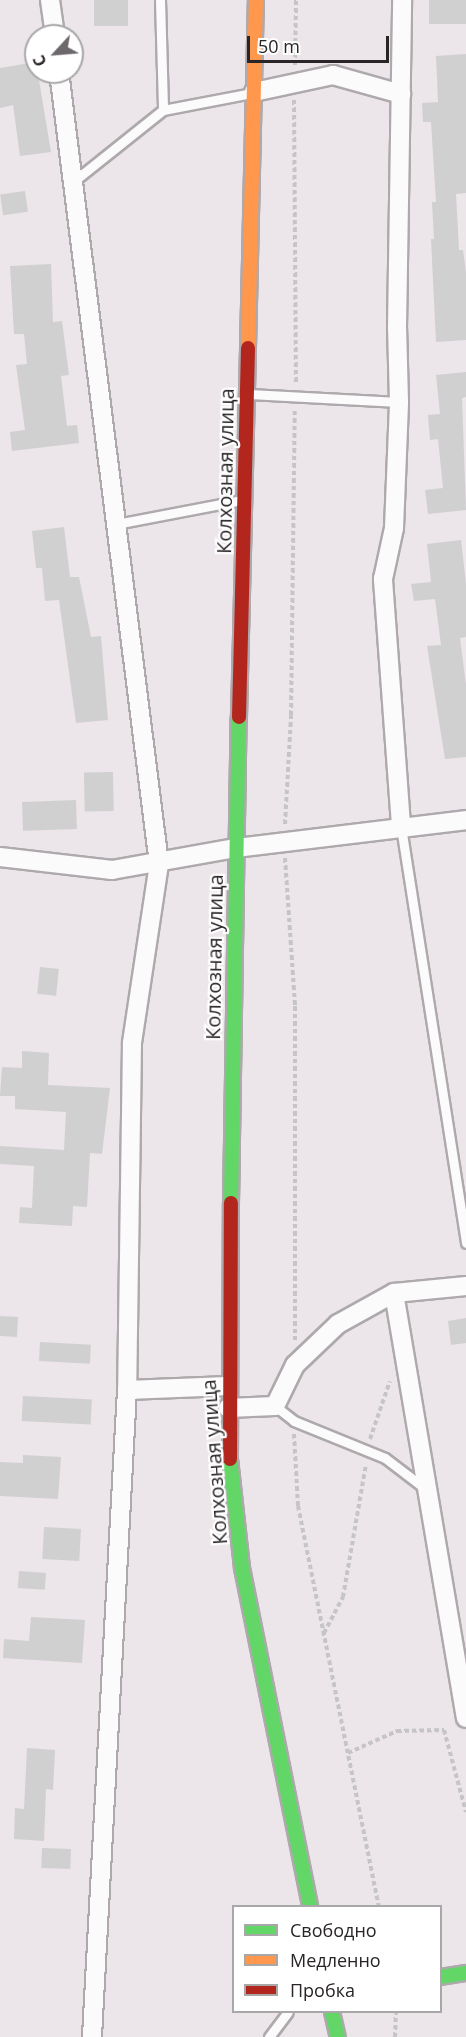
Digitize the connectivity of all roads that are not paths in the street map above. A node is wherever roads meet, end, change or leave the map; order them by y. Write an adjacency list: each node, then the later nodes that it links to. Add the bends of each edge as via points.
1 (50, 0): 5 (street)
2 (160, 0): 9 (lane)
3 (256, 0): 7 (main road, Колхозная улица)
4 (402, 0): 8 (street)
5 (53, 24)
6 (61, 84): 10 (street)
7 (254, 92): 8 (street, via 333,75); 9 (lane); 11 (main road, Колхозная улица)
8 (401, 94): 12 (street)
9 (163, 110): 10 (lane)
10 (74, 181): 14 (street)
11 (247, 394): 12 (lane); 13 (main road, Колхозная улица)
12 (399, 402): 16 (street, via 394,528 383,579)
13 (244, 499): 14 (lane); 17 (main road, Колхозная улица)
14 (116, 524): 19 (street)
15 (466, 820): 16 (street)
16 (401, 825): 17 (street); 20 (lane)
17 (236, 848): 19 (street); 23 (main road, Колхозная улица)
18 (0, 857): 19 (street, via 112,870)
19 (159, 864): 24 (street, via 132,1043)
20 (466, 1242)
21 (466, 1286): 22 (street)
22 (394, 1293): 25 (street, via 338,1324 296,1365); 27 (street)
23 (228, 1386): 24 (street); 26 (main road, Колхозная улица)
24 (127, 1390): 34 (street)
25 (275, 1406): 26 (street); 27 (lane, via 294,1421 385,1458)
26 (228, 1408): 29 (main road, Колхозная улица, via 232,1494 242,1568)
27 (429, 1491): 28 (street)
28 (466, 1718)
29 (310, 1905)
30 (466, 1973): 31 (main road)
31 (442, 1977)
32 (287, 2013): 35 (lane)
33 (332, 2013): 36 (main road)
34 (92, 2037)
35 (269, 2037)
36 (338, 2037)

